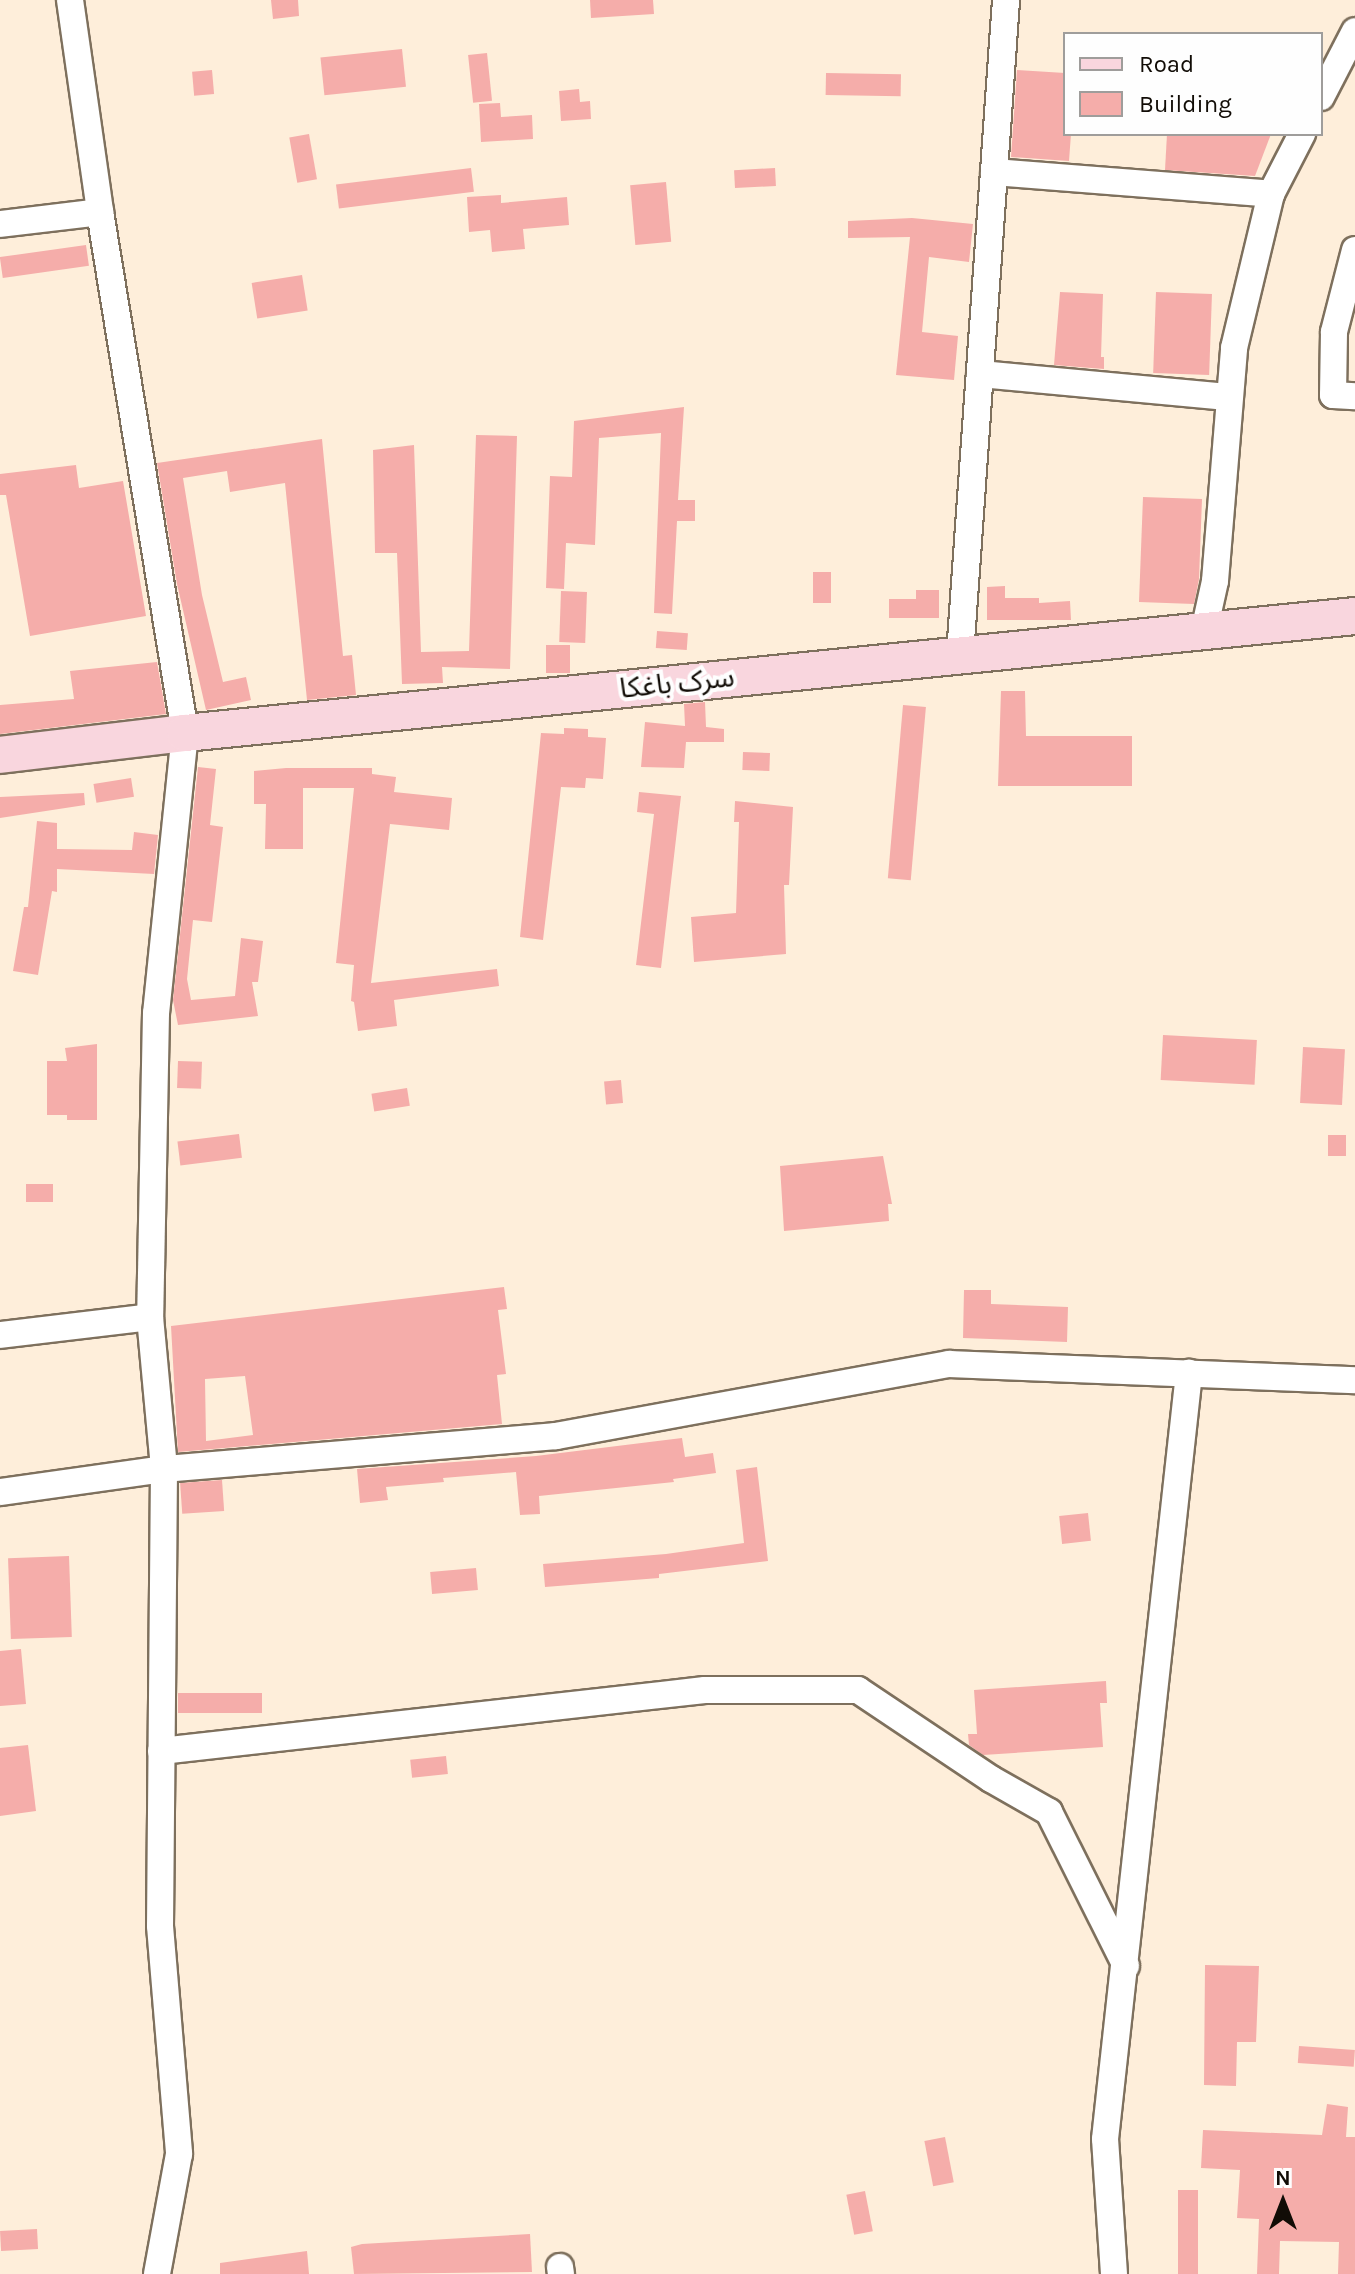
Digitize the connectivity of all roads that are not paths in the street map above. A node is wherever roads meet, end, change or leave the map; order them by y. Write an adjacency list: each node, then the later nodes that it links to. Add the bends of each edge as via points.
1 (70, 0): 8 (street)
2 (1006, 0): 6 (street)
3 (1355, 31): 4 (street)
4 (1323, 93)
5 (1301, 136): 7 (street)
6 (994, 172): 7 (street); 11 (street)
7 (1271, 194): 13 (street, via 1234,348)
8 (100, 212): 9 (street); 17 (street)
9 (0, 224)
10 (1355, 250): 12 (street, via 1334,332 1333,395)
11 (980, 374): 13 (street); 16 (street)
12 (1355, 396)
13 (1228, 397): 15 (street, via 1215,581)
14 (1355, 616): 15 (street, سرک باغکا)
15 (1204, 631): 16 (street, سرک باغکا)
16 (960, 655): 17 (street, سرک باغکا)
17 (185, 733): 18 (street, سرک باغکا); 19 (street, via 156,1013)
18 (0, 755)
19 (150, 1317): 20 (street); 23 (street)
20 (0, 1335)
21 (1189, 1373): 22 (street); 23 (street, via 949,1364 556,1436); 26 (street)
22 (1355, 1380)
23 (164, 1469): 24 (street); 25 (street)
24 (0, 1492)
25 (161, 1751): 26 (street, via 705,1690 858,1690 1049,1812); 27 (street, via 160,1926 179,2154)
26 (1126, 1966): 28 (street, via 1105,2139)
27 (157, 2274)
28 (1114, 2274)

